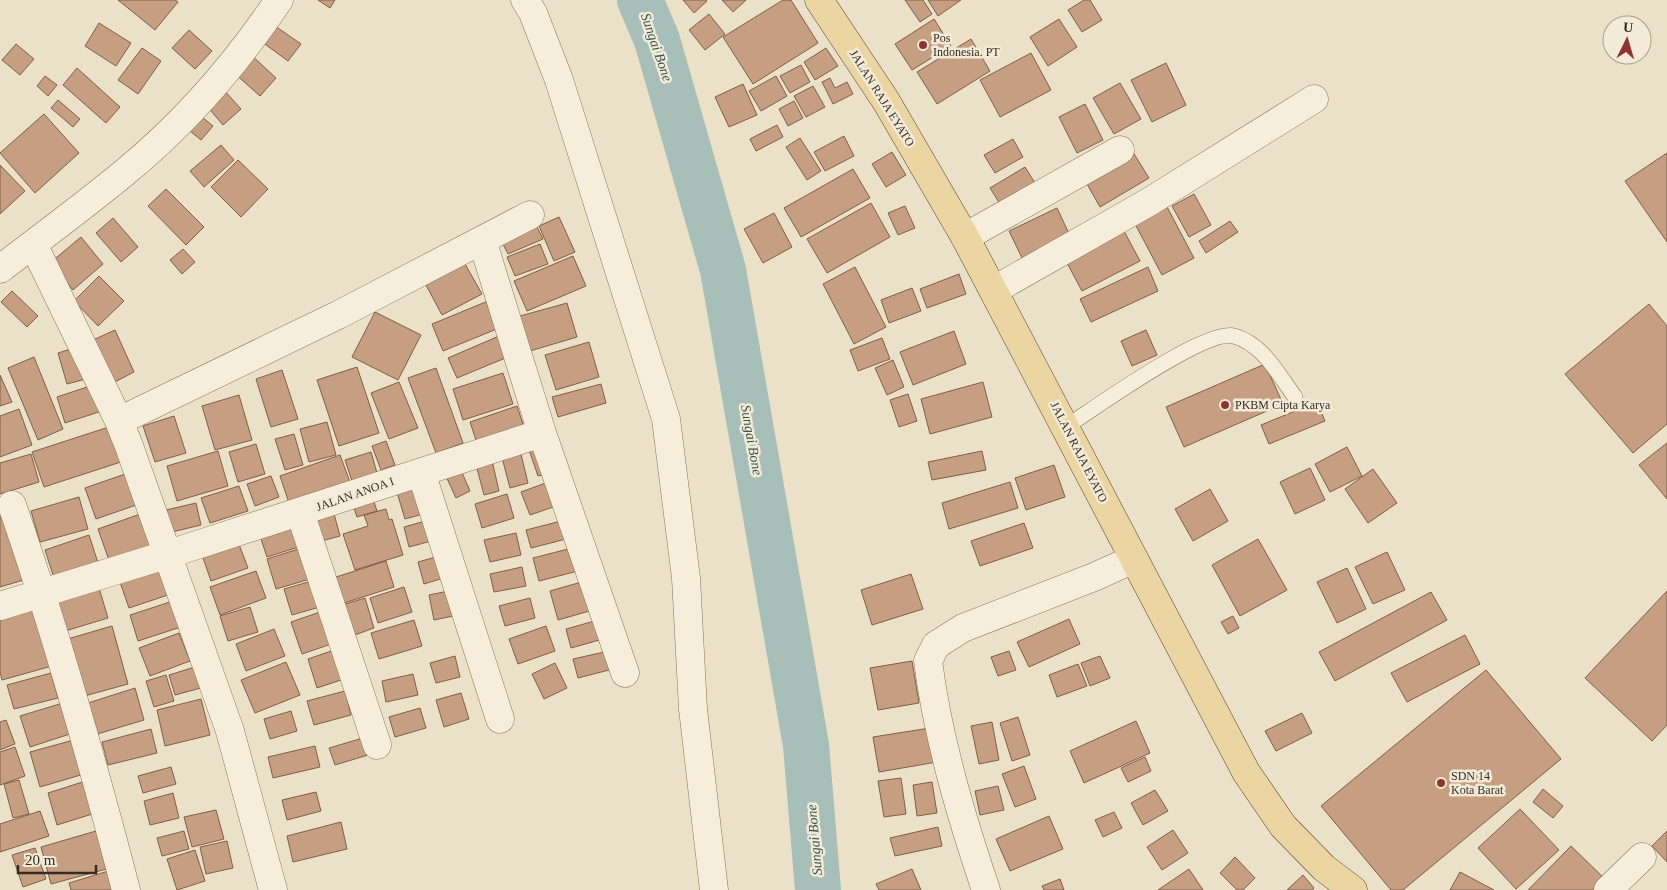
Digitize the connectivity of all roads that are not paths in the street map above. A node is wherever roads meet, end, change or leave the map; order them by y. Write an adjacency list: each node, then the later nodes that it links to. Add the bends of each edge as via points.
1 (279, 0): 9 (street, via 251,42 174,126 126,172)
2 (525, 0): 29 (street, via 559,80 666,419 686,578 693,709)
3 (819, 0): 7 (main road, JALAN RAJA EYATO, via 886,101)
4 (1314, 99): 11 (street, via 1149,202)
5 (1120, 150): 7 (street)
6 (530, 215): 8 (street)
7 (965, 237): 11 (main road, JALAN RAJA EYATO)
8 (482, 240): 13 (street); 15 (street)
9 (33, 244): 10 (street); 13 (street)
10 (0, 268)
11 (994, 290): 14 (main road, JALAN RAJA EYATO)
12 (1295, 397): 14 (lane, via 1264,355 1249,343 1232,335 1215,336 1177,355)
13 (119, 421): 19 (street)
14 (1066, 426): 20 (main road, JALAN RAJA EYATO)
15 (542, 433): 16 (street, JALAN ANOA I); 23 (street)
16 (421, 472): 18 (street, JALAN ANOA I); 24 (street)
17 (12, 505): 21 (street)
18 (300, 512): 19 (street, JALAN ANOA I); 25 (street)
19 (169, 554): 21 (street, JALAN ANOA I); 28 (street, via 230,731)
20 (1134, 559): 30 (street, via 963,628 936,645 931,652 928,661 939,726); 31 (main road, JALAN RAJA EYATO, via 1246,772 1283,826 1324,868)
21 (42, 592): 22 (street, JALAN ANOA I); 27 (street, via 74,696)
22 (0, 606)
23 (625, 673)
24 (500, 719)
25 (377, 745)
26 (1642, 857): 32 (street)
27 (126, 890)
28 (273, 890)
29 (714, 890)
30 (986, 890)
31 (1352, 890)
32 (1608, 890)

